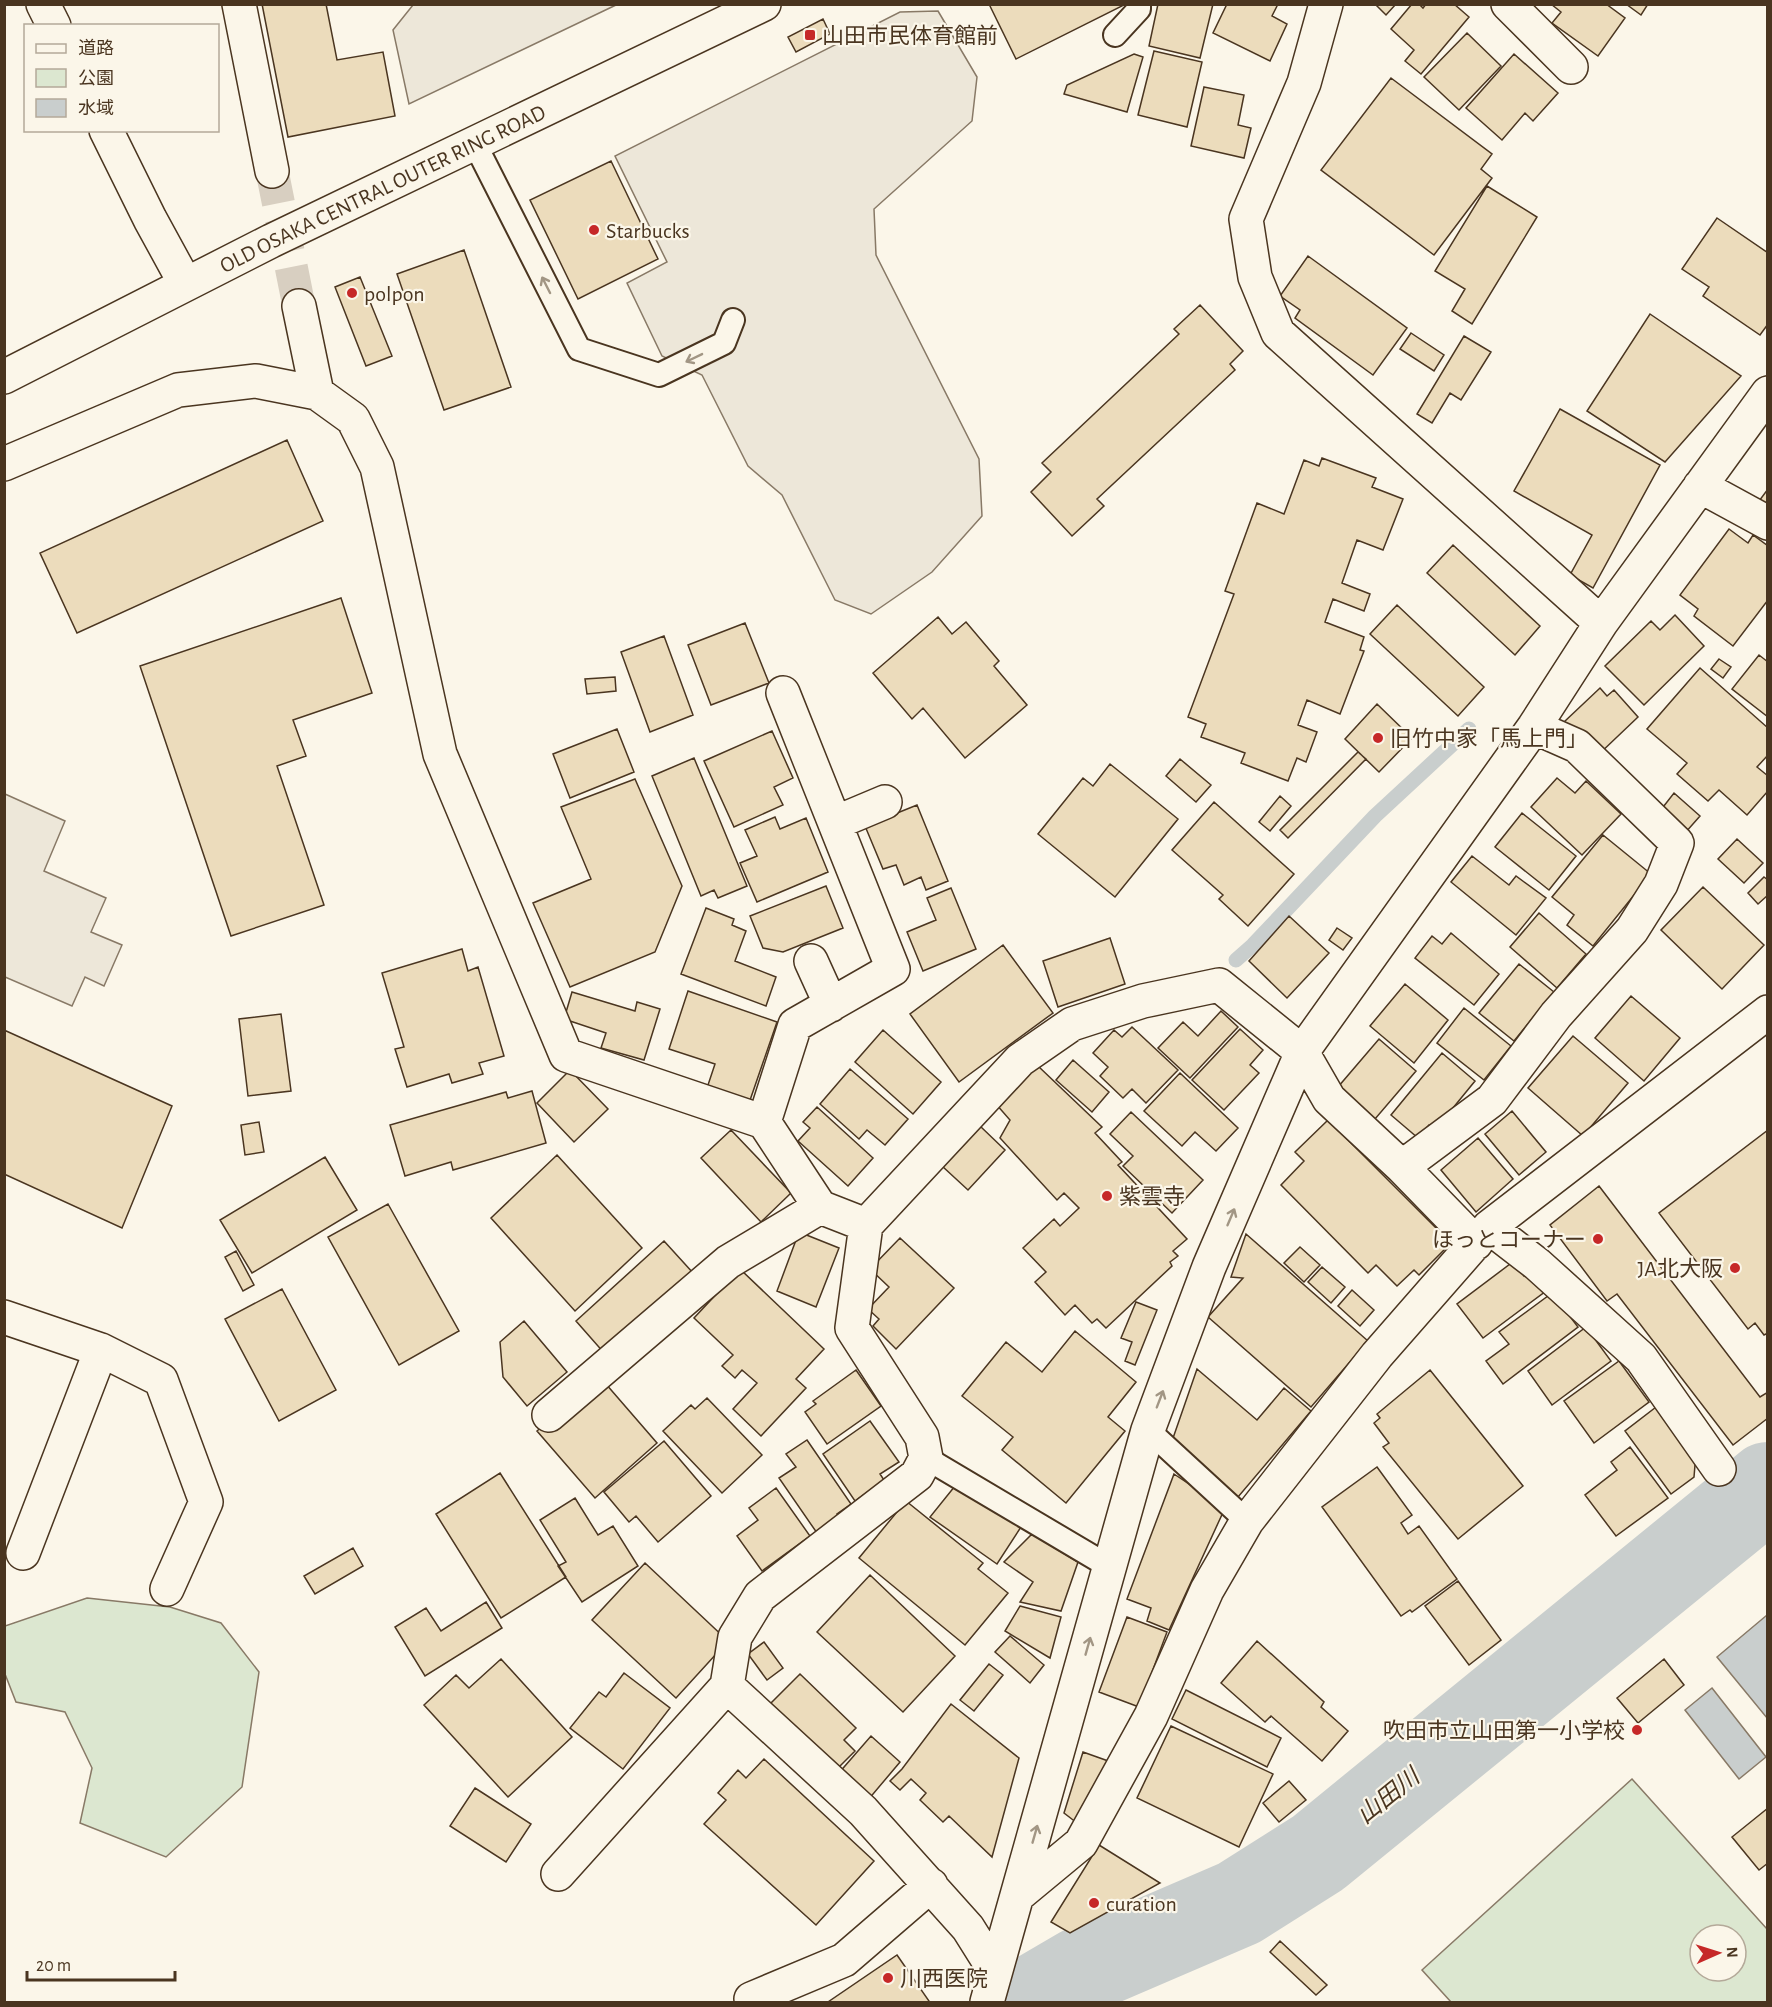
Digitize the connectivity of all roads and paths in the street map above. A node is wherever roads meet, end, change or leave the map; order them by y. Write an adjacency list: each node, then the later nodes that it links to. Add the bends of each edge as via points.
1 (44, 4): 7 (street)
2 (239, 4): 12 (street)
3 (764, 4): 11 (street, OLD OSAKA CENTRAL OUTER RING ROAD)
4 (1139, 4): 8 (lane, via 1139,9)
5 (1326, 4): 22 (street, via 1304,83 1246,219 1256,277 1278,333)
6 (1508, 4): 9 (street)
7 (53, 24)
8 (1115, 35)
9 (1571, 68)
10 (107, 132): 13 (street)
11 (475, 144): 13 (street, OLD OSAKA CENTRAL OUTER RING ROAD); 15 (lane, one-way to 11, via 724,343 659,375 579,349)
12 (272, 171)
13 (185, 283): 16 (street, OLD OSAKA CENTRAL OUTER RING ROAD)
14 (299, 306): 17 (street)
15 (734, 320)
16 (4, 377)
17 (317, 393): 19 (street, via 256,381 178,390); 31 (street, via 353,418 377,467 440,754 566,1055)
18 (1767, 393): 20 (street)
19 (4, 464)
20 (1700, 486): 21 (street); 22 (street)
21 (1767, 523)
22 (1601, 623): 24 (street)
23 (783, 693): 26 (street)
24 (1534, 727): 30 (street); 32 (street, via 1577,746 1677,843 1661,884 1632,930 1556,1015 1492,1100)
25 (885, 802): 26 (street)
26 (835, 823): 28 (street, via 893,969)
27 (812, 961): 28 (street)
28 (831, 1005): 31 (street, via 795,1025)
29 (1767, 1012): 35 (street)
30 (1302, 1052): 32 (street, via 1329,1099); 34 (street, via 1219,985 1143,1001 1072,1024 1020,1060); 39 (street, one-way to 30, via 1209,1267)
31 (764, 1122): 33 (street)
32 (1402, 1167): 35 (street)
33 (820, 1207): 34 (street); 38 (street, via 728,1262)
34 (866, 1225): 40 (street, via 852,1328 922,1437)
35 (1482, 1235): 41 (street, via 1537,1264 1641,1358); 42 (street, via 1377,1355)
36 (4, 1317): 37 (street)
37 (101, 1350): 43 (street); 45 (street, via 161,1380 206,1502)
38 (549, 1415)
39 (1148, 1430): 42 (lane); 44 (street)
40 (926, 1458): 44 (lane); 46 (street, via 917,1474 760,1596 735,1637)
41 (1719, 1469)
42 (1247, 1521): 49 (street, via 1207,1590 1152,1716 1081,1844)
43 (23, 1553)
44 (1110, 1567): 49 (street, one-way to 44)
45 (167, 1588)
46 (727, 1686): 47 (street); 48 (street, via 863,1811)
47 (558, 1874)
48 (931, 1885): 50 (street, via 968,1928); 51 (street, via 844,1960)
49 (1017, 1896): 50 (street)
50 (995, 1971): 52 (street)
51 (752, 1999)
52 (987, 2002)

